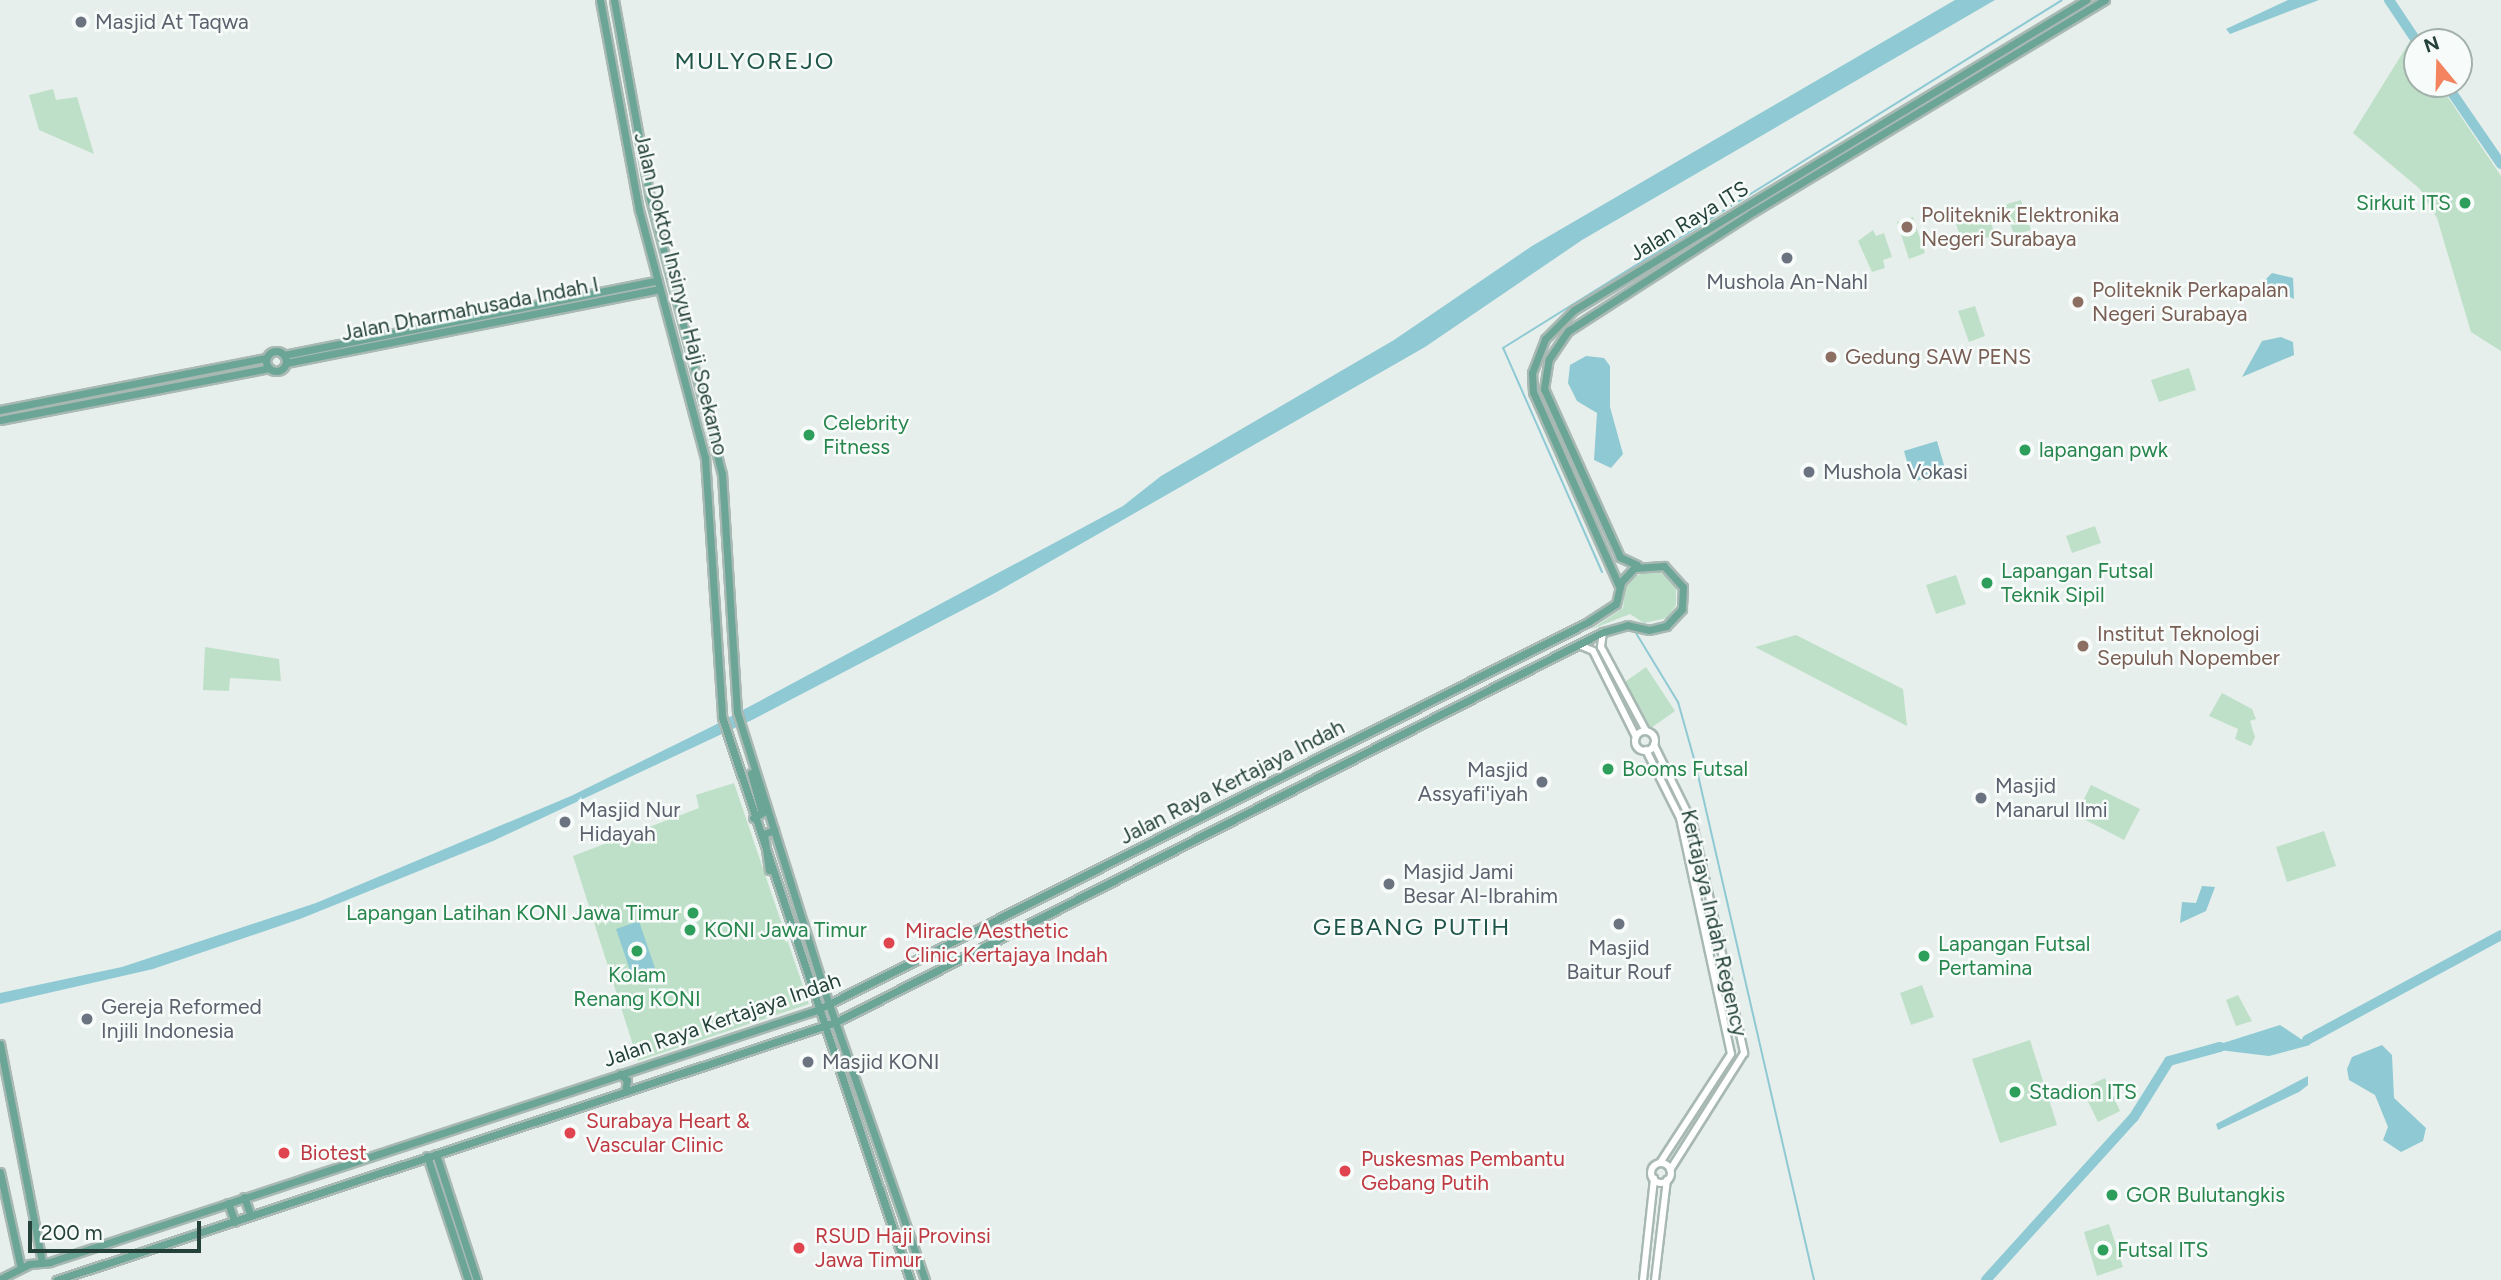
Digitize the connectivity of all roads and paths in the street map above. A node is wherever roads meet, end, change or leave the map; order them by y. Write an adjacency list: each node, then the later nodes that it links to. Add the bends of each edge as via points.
1 (600, 0): 14 (main road, Jalan Doktor Insinyur Haji Soekarno)
2 (614, 0): 13 (main road, Jalan Doktor Insinyur Haji Soekarno)
3 (2086, 0): 5 (main road, Jalan Raya ITS)
4 (2105, 0): 7 (main road, Jalan Raya ITS)
5 (2042, 27): 6 (main road, Jalan Raya ITS); 7 (main road)
6 (2032, 33): 8 (main road); 9 (main road, Jalan Raya ITS)
7 (2047, 36): 8 (main road, Jalan Raya ITS)
8 (2037, 41): 11 (main road, Jalan Raya ITS)
9 (1836, 151): 10 (main road, Jalan Raya ITS); 11 (main road)
10 (1827, 157): 12 (main road); 15 (main road, Jalan Raya ITS)
11 (1842, 161): 12 (main road, Jalan Raya ITS)
12 (1833, 167): 17 (main road, Jalan Raya ITS)
13 (650, 198): 14 (main road); 25 (main road, Jalan Doktor Insinyur Haji Soekarno)
14 (637, 201): 19 (main road, Jalan Doktor Insinyur Haji Soekarno)
15 (1688, 242): 16 (main road, Jalan Raya ITS); 17 (main road)
16 (1679, 247): 18 (main road); 31 (main road, Jalan Raya ITS, via 1574,310 1545,339 1532,373 1534,392)
17 (1695, 250): 18 (main road, Jalan Raya ITS)
18 (1685, 256): 30 (main road, Jalan Raya ITS, via 1582,319 1556,346 1543,373 1544,389)
19 (657, 280): 20 (main road, Jalan Doktor Insinyur Haji Soekarno); 21 (main road, Jalan Dharmahusada Indah I)
20 (660, 289): 22 (main road, Jalan Dharmahusada Indah I); 27 (main road, Jalan Doktor Insinyur Haji Soekarno)
21 (479, 316): 22 (main road); 24 (main road, Jalan Dharmahusada Indah I)
22 (481, 325): 24 (main road, Jalan Dharmahusada Indah I)
23 (267, 358): 24 (main road, via 273,351); 26 (main road); 28 (main road)
24 (285, 359): 26 (main road, via 280,370)
25 (695, 365): 27 (main road, via 693,372); 45 (main road, Jalan Doktor Insinyur Haji Soekarno, via 722,474 737,712)
26 (269, 368): 29 (main road)
27 (682, 373): 47 (main road, Jalan Doktor Insinyur Haji Soekarno, via 707,475 722,717)
28 (0, 410)
29 (0, 420)
30 (1569, 448): 31 (main road); 32 (main road, Jalan Raya ITS)
31 (1559, 452): 33 (main road, Jalan Raya ITS)
32 (1574, 459): 33 (main road); 34 (main road, Jalan Raya ITS, via 1623,561)
33 (1564, 464): 35 (main road, Jalan Raya ITS)
34 (1641, 565): 35 (main road); 38 (main road, Jalan Raya Kertajaya Indah, via 1672,570 1683,587 1682,609 1661,628 1614,627)
35 (1619, 586): 36 (main road, Jalan Raya Kertajaya Indah, via 1616,604)
36 (1588, 621): 37 (main road, Jalan Raya Kertajaya Indah); 38 (main road)
37 (1575, 628): 39 (main road); 44 (main road, Jalan Raya Kertajaya Indah)
38 (1599, 634): 39 (main road, Jalan Raya Kertajaya Indah); 40 (street, via 1601,647)
39 (1580, 644): 41 (street, via 1593,651); 46 (main road, Jalan Raya Kertajaya Indah)
40 (1646, 731): 41 (street); 42 (street, via 1653,734)
41 (1636, 737): 43 (street, via 1636,744)
42 (1654, 746): 43 (street); 51 (street, Kertajaya Indah Regency, via 1685,800)
43 (1646, 750): 52 (street, Kertajaya Indah Regency, via 1680,818)
44 (1324, 755): 46 (main road); 50 (main road, Jalan Raya Kertajaya Indah)
45 (752, 765): 47 (main road, via 762,813); 48 (main road, Jalan Doktor Insinyur Haji Soekarno)
46 (1332, 771): 53 (main road, Jalan Raya Kertajaya Indah)
47 (753, 818): 49 (main road, Jalan Doktor Insinyur Haji Soekarno)
48 (774, 830): 49 (main road, via 764,834); 56 (main road, Jalan Doktor Insinyur Haji Soekarno)
49 (769, 870): 57 (main road, Jalan Doktor Insinyur Haji Soekarno)
50 (1068, 885): 53 (main road); 56 (main road, Jalan Raya Kertajaya Indah)
51 (1708, 894): 52 (street); 54 (street, Kertajaya Indah Regency)
52 (1697, 897): 55 (street, Kertajaya Indah Regency)
53 (1076, 901): 58 (main road, Jalan Raya Kertajaya Indah)
54 (1732, 991): 55 (street); 68 (street, Kertajaya Indah Regency, via 1744,1053)
55 (1721, 994): 67 (street, Kertajaya Indah Regency, via 1729,1060)
56 (829, 1004): 57 (main road, Jalan Raya Kertajaya Indah); 58 (main road, Jalan Doktor Insinyur Haji Soekarno)
57 (817, 1010): 59 (main road, Jalan Doktor Insinyur Haji Soekarno); 61 (main road, Jalan Raya Kertajaya Indah)
58 (835, 1022): 59 (main road, Jalan Raya Kertajaya Indah); 78 (main road, Jalan Doktor Insinyur Haji Soekarno)
59 (824, 1026): 63 (main road, Jalan Raya Kertajaya Indah); 79 (main road, Jalan Doktor Insinyur Haji Soekarno)
60 (0, 1044): 82 (main road)
61 (640, 1067): 62 (main road, Jalan Raya Kertajaya Indah); 63 (main road, via 637,1076)
62 (620, 1074): 64 (main road, via 627,1080); 74 (main road, Jalan Raya Kertajaya Indah)
63 (647, 1085): 64 (main road, Jalan Raya Kertajaya Indah)
64 (625, 1092): 65 (main road, Jalan Raya Kertajaya Indah)
65 (436, 1154): 66 (main road, Jalan Raya Kertajaya Indah); 70 (main road)
66 (427, 1156): 71 (main road); 76 (main road, Jalan Raya Kertajaya Indah)
67 (1660, 1163): 68 (street); 72 (street, Kertajaya Indah Regency, via 1652,1170)
68 (1670, 1170): 73 (street, Kertajaya Indah Regency)
69 (0, 1172): 83 (main road)
70 (443, 1176): 71 (main road); 87 (main road)
71 (434, 1179): 86 (main road)
72 (1654, 1180): 73 (street); 90 (street)
73 (1667, 1180): 91 (street)
74 (244, 1197): 75 (main road, Jalan Raya Kertajaya Indah); 76 (main road)
75 (228, 1203): 77 (main road); 82 (main road, Jalan Raya Kertajaya Indah)
76 (251, 1216): 77 (main road, Jalan Raya Kertajaya Indah)
77 (235, 1222): 85 (main road, Jalan Raya Kertajaya Indah)
78 (905, 1228): 79 (main road); 80 (main road, Jalan Doktor Insinyur Haji Soekarno)
79 (893, 1233): 81 (main road, Jalan Doktor Insinyur Haji Soekarno)
80 (909, 1237): 81 (main road); 89 (main road, Jalan Doktor Insinyur Haji Soekarno)
81 (896, 1242): 88 (main road, Jalan Doktor Insinyur Haji Soekarno)
82 (42, 1264): 83 (main road, Jalan Raya Kertajaya Indah)
83 (21, 1268): 84 (main road, Jalan Raya Kertajaya Indah)
84 (0, 1279)
85 (57, 1280)
86 (468, 1280)
87 (477, 1280)
88 (910, 1280)
89 (925, 1280)
90 (1643, 1280)
91 (1655, 1280)

